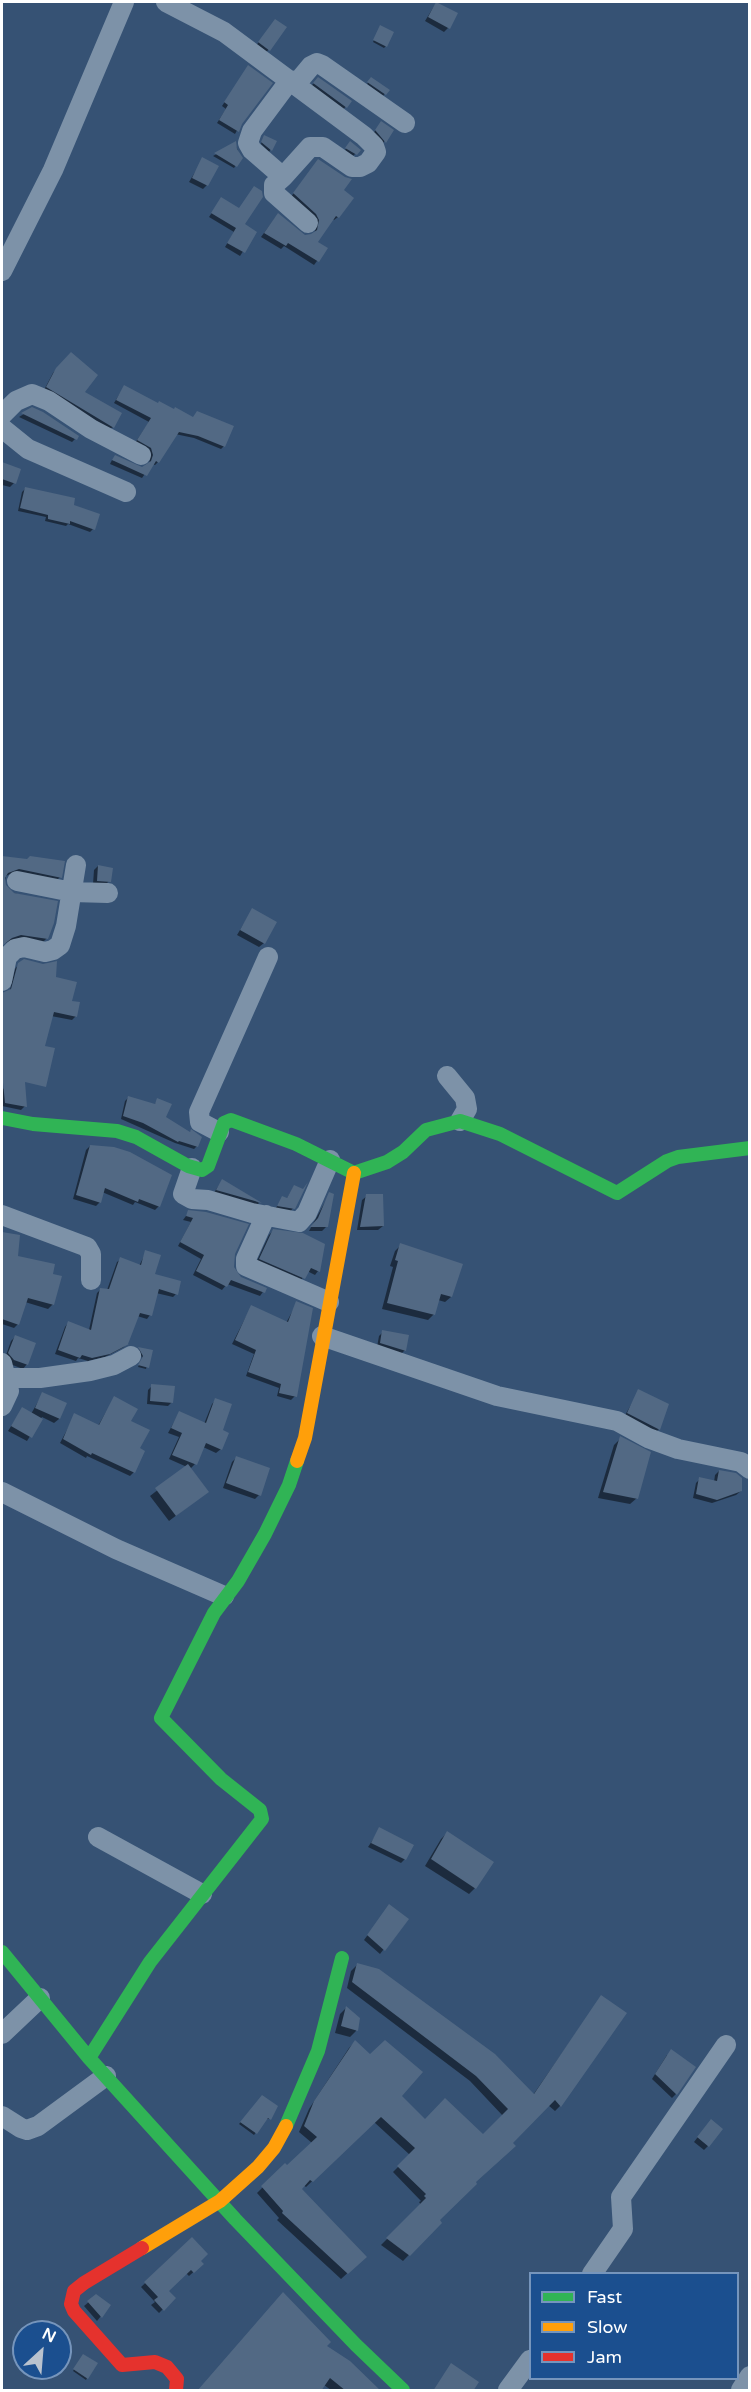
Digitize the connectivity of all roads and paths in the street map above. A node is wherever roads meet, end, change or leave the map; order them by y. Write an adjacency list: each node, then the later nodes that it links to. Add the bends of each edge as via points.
1 (124, 2): 7 (street, via 53,170)
2 (166, 2): 3 (street, via 225,33)
3 (293, 82): 4 (street, via 316,63 322,65); 5 (street, via 252,130 248,142); 5 (street, via 364,136 376,152 360,167 323,147 310,147)
4 (405, 123)
5 (283, 177): 6 (street, via 274,185 274,193)
6 (308, 223)
7 (2, 271)
8 (2, 415): 10 (street, via 16,401 32,394)
9 (2, 428): 11 (street, via 28,449)
10 (141, 454)
11 (126, 492)
12 (76, 865): 14 (street)
13 (17, 881): 14 (street)
14 (72, 892): 15 (street); 17 (street, via 60,945 45,951 15,949 7,957)
15 (108, 893)
16 (268, 957): 21 (street, via 200,1112 200,1122)
17 (2, 981)
18 (447, 1076): 20 (street, via 465,1098 467,1109)
19 (2, 1118): 24 (street, via 117,1131 136,1137)
20 (460, 1121): 22 (street, via 500,1134 614,1192 678,1157); 25 (street, via 426,1130 387,1162)
21 (219, 1132): 23 (street, via 227,1121 239,1122); 24 (street, via 208,1166 202,1170)
22 (750, 1148)
23 (330, 1160): 25 (street); 27 (street, via 307,1213 299,1222)
24 (192, 1168): 27 (street, via 183,1194)
25 (354, 1173): 29 (street)
26 (2, 1215): 28 (street, via 87,1247 91,1254)
27 (266, 1215): 29 (street, via 246,1266)
28 (91, 1280)
29 (329, 1302): 30 (street)
30 (322, 1336): 34 (street, via 497,1396 617,1421 678,1449 741,1462); 36 (street, via 305,1438 290,1485 266,1534 238,1581)
31 (130, 1356): 32 (street, via 90,1371 40,1378)
32 (4, 1370): 33 (street, via 9,1391)
33 (2, 1406)
34 (750, 1469)
35 (2, 1492): 36 (street, via 116,1549)
36 (224, 1596): 38 (street, via 161,1718 221,1779 260,1810 262,1819)
37 (98, 1837): 38 (street)
38 (202, 1894): 44 (street, via 150,1962)
39 (2, 1952): 41 (street)
40 (342, 1958): 47 (street, via 318,2051 283,2134 258,2167)
41 (40, 1998): 42 (street); 44 (street)
42 (2, 2034)
43 (726, 2045): 48 (street, via 621,2197 623,2229)
44 (89, 2058): 45 (street)
45 (106, 2076): 46 (street, via 38,2126 27,2130); 47 (street)
46 (2, 2116)
47 (220, 2201): 51 (street); 52 (street, via 84,2283 71,2297 74,2311 122,2365 155,2362 167,2367 177,2379)
48 (593, 2272)
49 (529, 2363): 53 (street)
50 (750, 2376): 54 (street)
51 (402, 2390)
52 (176, 2391)
53 (508, 2391)
54 (741, 2391)

